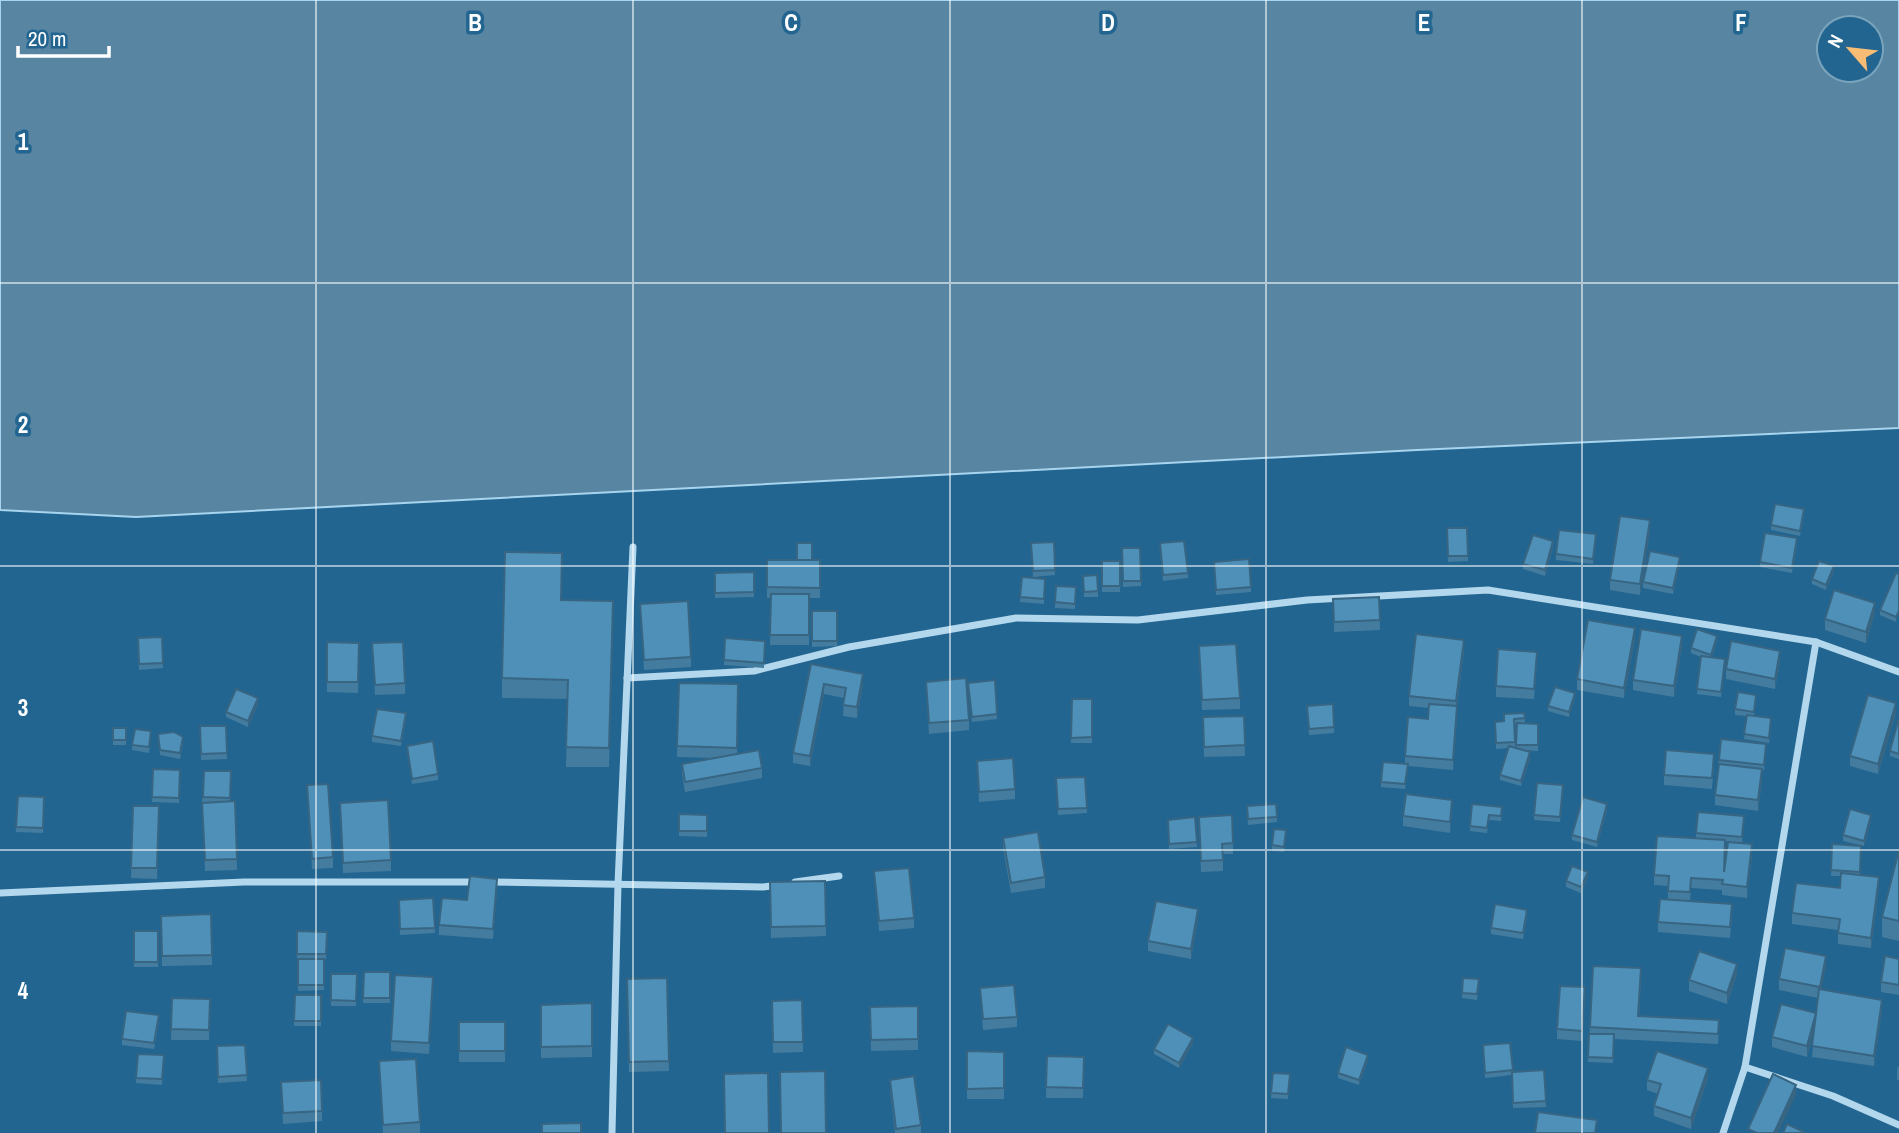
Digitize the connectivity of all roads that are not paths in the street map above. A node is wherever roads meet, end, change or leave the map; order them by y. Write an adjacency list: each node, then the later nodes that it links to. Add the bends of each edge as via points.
1 (633, 547): 4 (street)
2 (1816, 642): 3 (street); 4 (street, via 1488,590 1307,600 1138,620 1016,618 849,647 754,671); 8 (street)
3 (1899, 672)
4 (627, 678): 6 (street)
5 (839, 876): 6 (street, via 763,887)
6 (618, 884): 7 (street, via 244,882); 10 (street)
7 (0, 893)
8 (1745, 1067): 9 (street, via 1833,1096); 11 (street)
9 (1899, 1125)
10 (612, 1133)
11 (1723, 1133)

